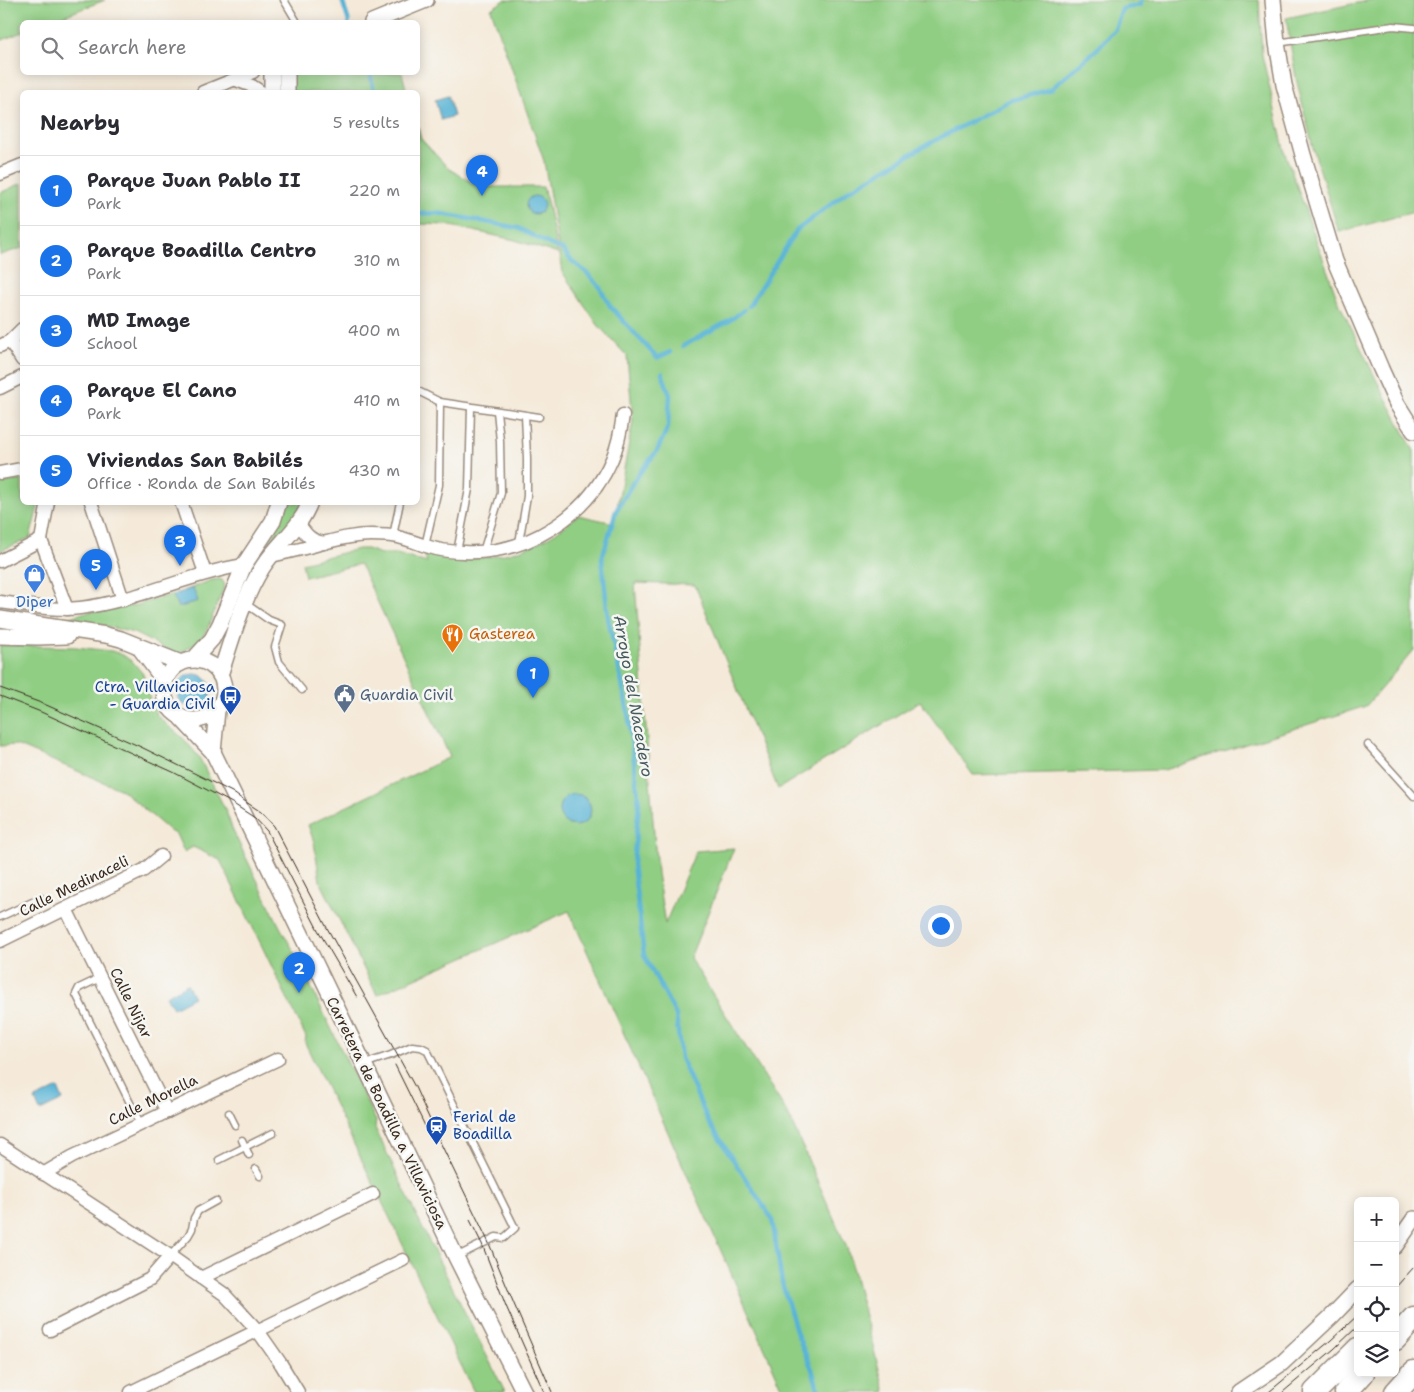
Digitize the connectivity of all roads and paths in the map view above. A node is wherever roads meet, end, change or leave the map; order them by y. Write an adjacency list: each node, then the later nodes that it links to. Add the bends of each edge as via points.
1 (284, 0): 4 (lane)
2 (426, 0): 5 (street)
3 (1273, 0): 7 (street)
4 (296, 20)
5 (377, 20)
6 (1414, 28): 7 (lane, via 1393,26)
7 (1277, 44): 30 (street, via 1284,85 1335,261 1397,404)
8 (247, 75): 11 (street)
9 (272, 75): 14 (street)
10 (287, 75): 15 (street)
11 (236, 80): 12 (street); 13 (street)
12 (208, 90)
13 (257, 90)
14 (272, 90)
15 (287, 90)
16 (20, 166): 17 (street)
17 (0, 174)
18 (20, 331): 19 (street)
19 (5, 344): 20 (street)
20 (20, 358)
21 (20, 379): 22 (street)
22 (0, 388)
23 (420, 392): 24 (lane)
24 (440, 402): 25 (lane); 44 (lane, via 439,485)
25 (471, 406): 26 (lane); 45 (lane, via 469,488)
26 (497, 411): 27 (lane); 46 (lane, via 501,493)
27 (526, 415): 29 (lane); 43 (lane, via 527,496)
28 (623, 415): 43 (street, via 612,460 587,498 552,528)
29 (538, 417)
30 (1414, 431)
31 (20, 469): 32 (street)
32 (0, 473)
33 (47, 505): 41 (street)
34 (92, 505): 51 (street)
35 (182, 505): 50 (street)
36 (278, 505): 49 (street, via 273,521)
37 (308, 505): 39 (street)
38 (399, 505): 40 (lane)
39 (299, 524): 42 (street, via 308,537); 47 (street)
40 (393, 536): 42 (street, via 346,537); 44 (street)
41 (41, 540): 48 (street); 54 (street)
42 (324, 543): 47 (street)
43 (519, 544): 46 (street)
44 (425, 546): 45 (street)
45 (457, 552): 46 (street)
46 (483, 552)
47 (271, 556): 53 (street)
48 (0, 561)
49 (244, 565): 50 (street); 59 (street, via 212,639)
50 (204, 573): 51 (street)
51 (123, 600): 54 (street)
52 (0, 602): 54 (street)
53 (244, 603): 60 (street); 62 (lane, via 282,625 275,647 279,662)
54 (67, 609)
55 (0, 619): 56 (street)
56 (106, 635): 57 (street); 58 (street)
57 (0, 636)
58 (138, 647): 59 (street); 61 (street)
59 (187, 662): 60 (street, via 203,662); 61 (street, via 174,668)
60 (220, 675): 63 (street, via 224,694)
61 (165, 682): 64 (street, via 167,705)
62 (302, 690)
63 (217, 710): 64 (street, via 202,720); 66 (street)
64 (181, 718): 66 (street, Carretera de Boadilla a Villaviciosa)
65 (1368, 745): 67 (lane)
66 (213, 752): 75 (street, Carretera de Boadilla a Villaviciosa)
67 (1414, 796)
68 (161, 856): 70 (street, Calle Medinaceli, via 144,870)
69 (41, 898): 71 (lane)
70 (66, 909): 72 (street, Calle Medinaceli); 73 (street, Calle Nijar)
71 (0, 917)
72 (0, 941)
73 (100, 978): 76 (street, Calle Nijar); 78 (lane, via 79,988 76,994)
74 (278, 1059): 76 (street, Calle Morella, via 219,1092)
75 (364, 1064): 94 (street, Carretera de Boadilla a Villaviciosa); 94 (lane, via 412,1046 427,1050 515,1228 504,1238 496,1237)
76 (167, 1112): 78 (street, Calle Morella)
77 (229, 1113): 79 (lane)
78 (140, 1125): 87 (street, Calle Morella)
79 (235, 1126)
80 (273, 1133): 83 (lane)
81 (242, 1140): 83 (lane)
82 (0, 1145): 87 (street)
83 (246, 1147): 84 (lane); 85 (lane)
84 (249, 1155)
85 (219, 1160)
86 (256, 1169): 88 (lane)
87 (43, 1174): 93 (street)
88 (260, 1176)
89 (373, 1194): 96 (street)
90 (216, 1201): 93 (lane, via 198,1211 188,1236)
91 (1414, 1219): 92 (street)
92 (1398, 1242)
93 (170, 1256): 96 (street); 101 (street, via 150,1279)
94 (456, 1256): 108 (street, Carretera de Boadilla a Villaviciosa)
95 (403, 1260): 102 (street)
96 (201, 1278): 102 (street, via 224,1294)
97 (1354, 1292): 109 (street, via 1282,1363)
98 (1414, 1300): 99 (highway)
99 (1399, 1313)
100 (1414, 1318): 103 (highway)
101 (50, 1330)
102 (258, 1331): 106 (street); 107 (street)
103 (1399, 1334)
104 (1354, 1353): 110 (highway)
105 (1414, 1372): 111 (highway)
106 (131, 1392)
107 (298, 1392)
108 (524, 1392)
109 (1238, 1392)
110 (1315, 1392)
111 (1396, 1392)

